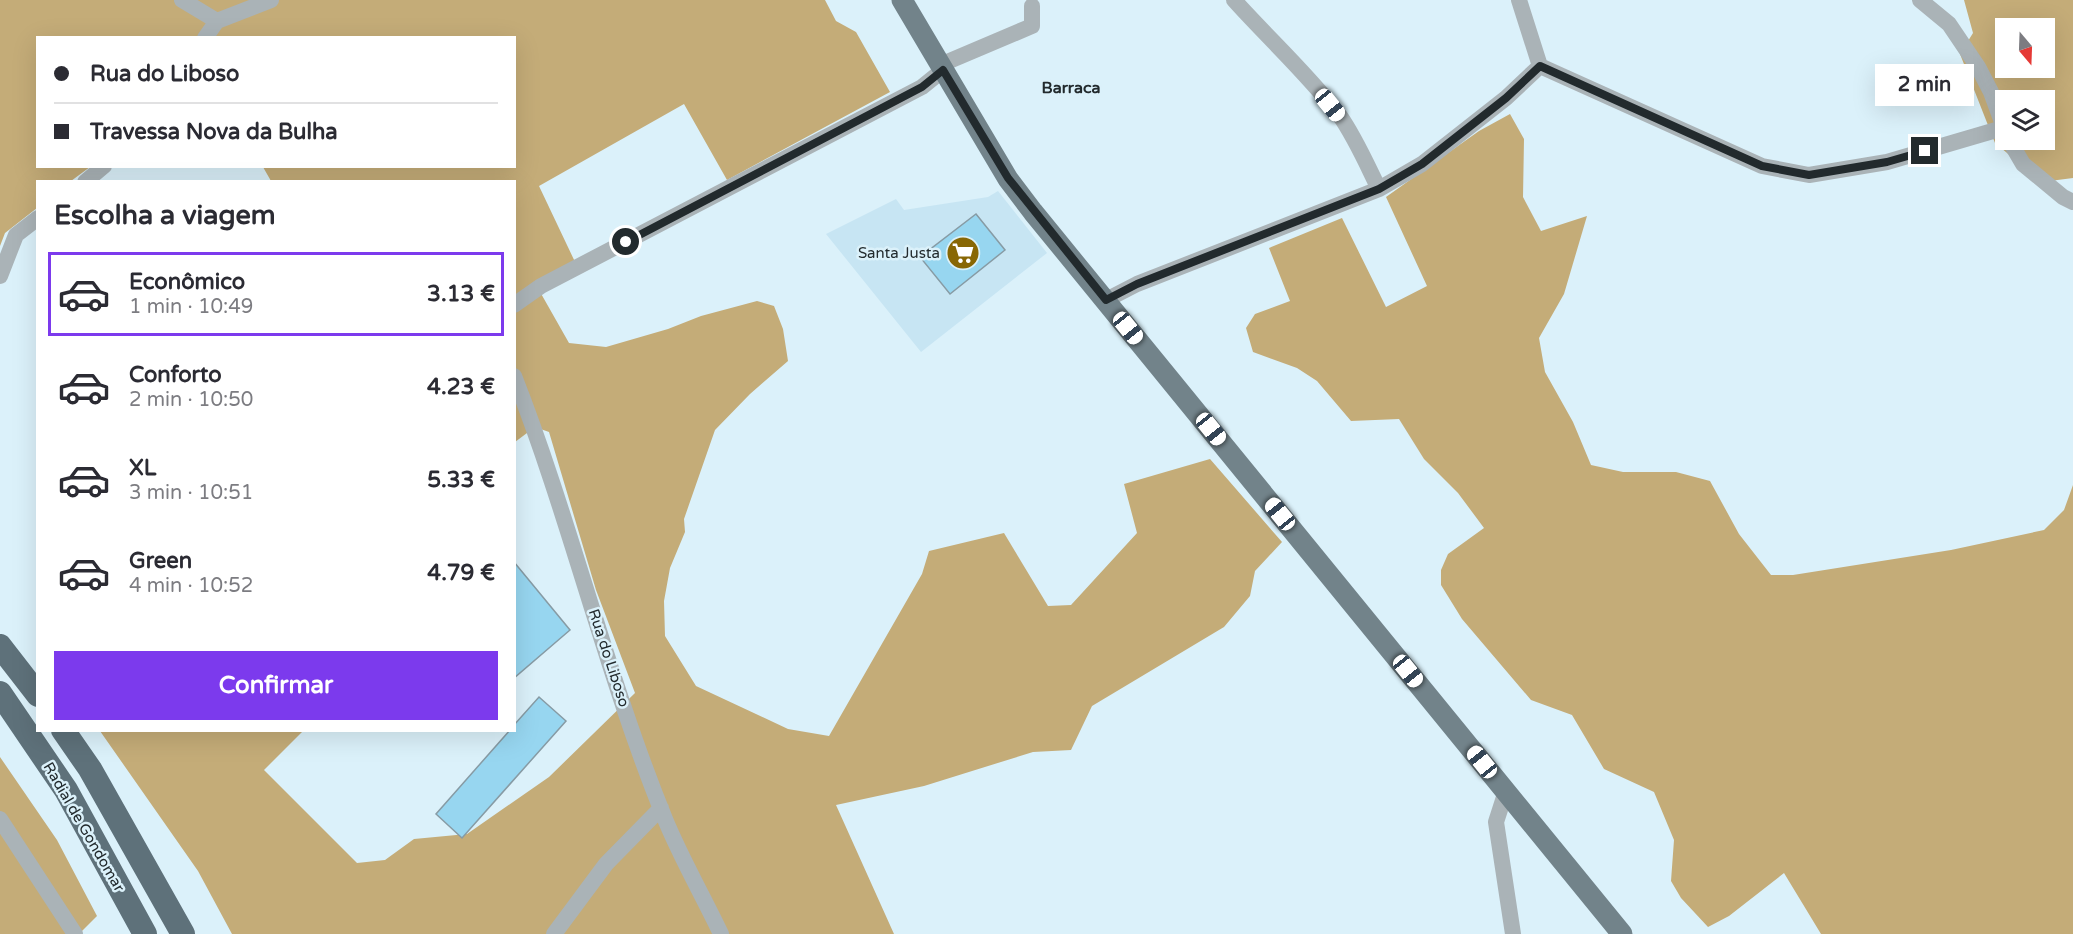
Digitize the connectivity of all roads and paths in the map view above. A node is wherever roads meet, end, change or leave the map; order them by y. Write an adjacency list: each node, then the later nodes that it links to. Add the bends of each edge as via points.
1 (182, 0): 8 (street)
2 (271, 0): 8 (street)
3 (902, 0): 11 (main road)
4 (1234, 0): 17 (street, via 1341,118)
5 (1520, 0): 10 (street)
6 (1920, 0): 12 (street, via 1949,24 1978,67)
7 (1032, 6): 11 (street, via 1032,26 947,62)
8 (217, 21): 9 (street)
9 (206, 36)
10 (1540, 66): 13 (street, via 1762,166 1809,175 1887,162); 17 (street, via 1422,164)
11 (943, 70): 21 (main road, via 1008,178); 22 (street, via 922,87 541,286)
12 (1995, 105)
13 (1995, 136)
14 (2015, 150): 18 (street, via 2023,164)
15 (102, 168): 16 (street)
16 (87, 180)
17 (1379, 189): 21 (street, via 1137,284)
18 (2073, 202)
19 (36, 220): 20 (street, via 16,235)
20 (0, 276)
21 (1106, 300): 28 (main road)
22 (516, 304)
23 (516, 381): 29 (street, Rua do Liboso)
24 (0, 646): 25 (highway)
25 (36, 692)
26 (0, 693): 32 (highway, Radial de Gondomar, via 66,790)
27 (64, 732): 33 (highway, via 90,769)
28 (1506, 790): 36 (street, via 1496,822); 37 (main road)
29 (661, 808): 34 (street, via 606,864); 35 (street, Rua do Liboso)
30 (0, 819): 31 (street)
31 (75, 934)
32 (145, 934)
33 (183, 934)
34 (554, 934)
35 (721, 934)
36 (1513, 934)
37 (1622, 934)

